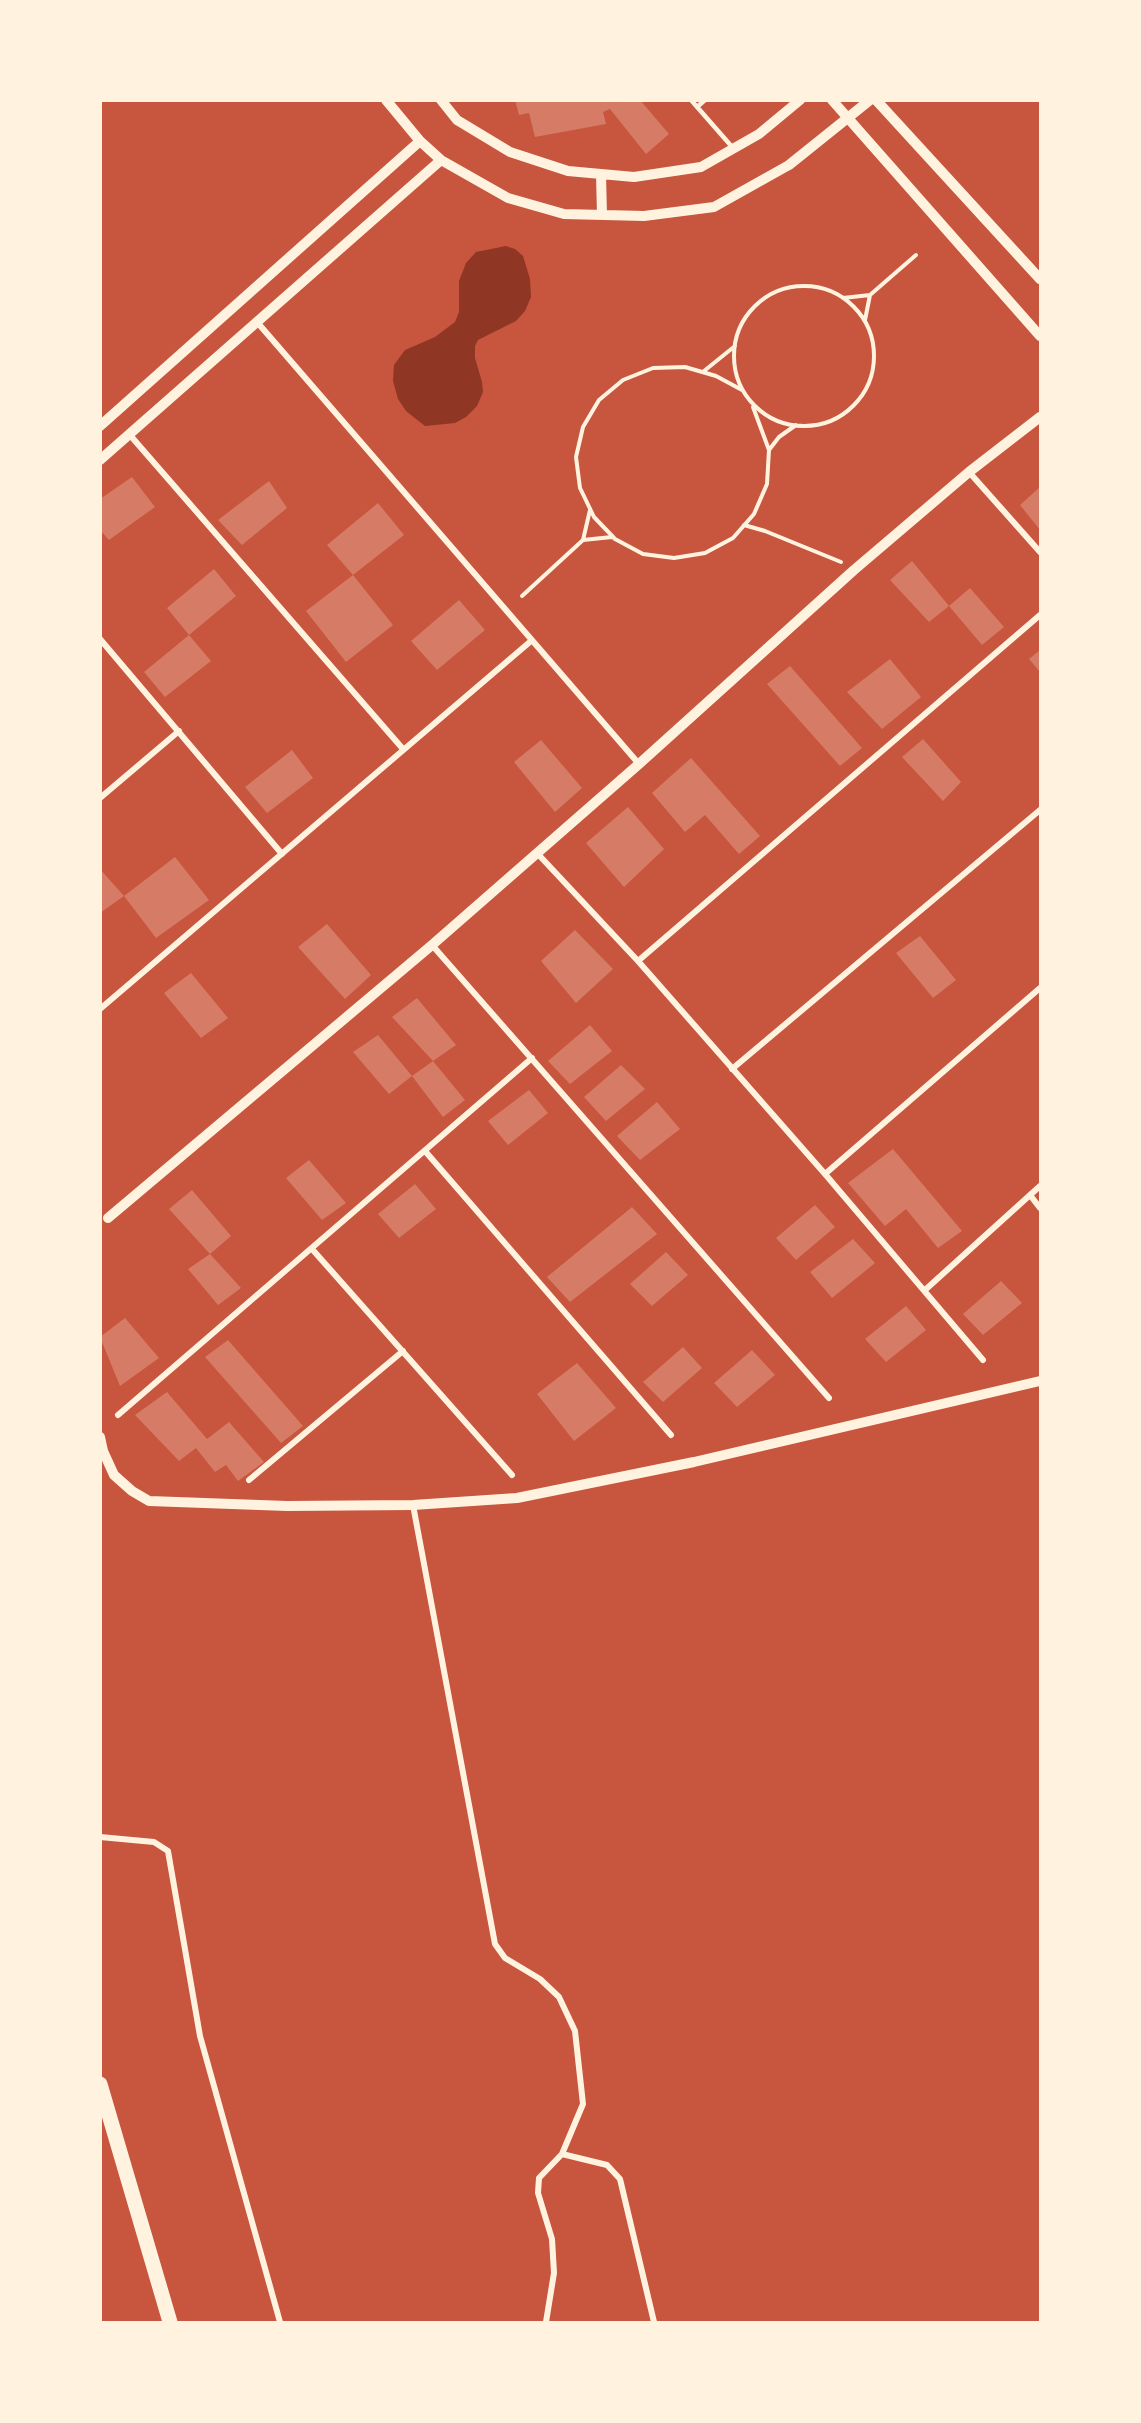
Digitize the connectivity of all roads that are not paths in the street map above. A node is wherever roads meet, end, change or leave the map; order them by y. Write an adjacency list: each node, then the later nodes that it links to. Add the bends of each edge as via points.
1 (386, 100): 11 (street)
2 (441, 100): 14 (street, via 457,120 510,152 568,171)
3 (691, 100): 9 (lane)
4 (705, 100): 9 (lane)
5 (800, 100): 12 (street, via 759,135)
6 (832, 100): 10 (street)
7 (870, 100): 10 (street)
8 (876, 100): 16 (street)
9 (697, 107): 12 (lane)
10 (849, 119): 15 (street, via 789,165 714,207 644,216); 18 (street)
11 (420, 141): 13 (street); 20 (street)
12 (734, 150): 14 (street, via 701,167 634,177)
13 (441, 159): 15 (street, via 508,198 564,214); 17 (street)
14 (602, 174): 15 (street)
15 (602, 215)
16 (1041, 279)
17 (256, 322): 21 (street); 27 (street)
18 (1041, 336)
19 (1041, 417): 23 (street)
20 (100, 426)
21 (129, 434): 22 (street); 29 (street)
22 (100, 460)
23 (969, 472): 24 (street); 30 (street, via 854,570)
24 (1041, 552)
25 (1041, 615): 36 (street)
26 (100, 639): 28 (street)
27 (531, 641): 29 (street); 30 (street)
28 (179, 731): 31 (street); 34 (street)
29 (403, 748): 34 (street)
30 (639, 765): 33 (street)
31 (100, 798)
32 (1041, 810): 40 (street)
33 (537, 853): 35 (street); 36 (street)
34 (282, 854): 38 (street)
35 (432, 945): 39 (street); 46 (street)
36 (638, 960): 40 (street)
37 (1041, 988): 42 (street)
38 (100, 1009)
39 (532, 1058): 41 (street); 52 (street)
40 (732, 1069): 42 (street)
41 (425, 1151): 47 (street); 54 (street)
42 (825, 1174): 48 (street)
43 (1041, 1186): 44 (street)
44 (1030, 1195): 45 (street); 48 (street)
45 (1041, 1208)
46 (108, 1218)
47 (312, 1249): 49 (street); 53 (street)
48 (925, 1290): 50 (street)
49 (403, 1351): 56 (street); 57 (street)
50 (983, 1360)
51 (1041, 1381): 58 (street, via 694,1462 517,1498)
52 (829, 1398)
53 (118, 1415)
54 (671, 1435)
55 (100, 1437): 58 (street, via 114,1475 149,1501)
56 (512, 1475)
57 (249, 1480)
58 (413, 1505): 61 (street, via 495,1944 505,1958 540,1979 559,1997 575,2031 583,2104)
59 (100, 1837): 63 (street, via 154,1842 168,1851 200,2036)
60 (100, 2084): 62 (highway)
61 (562, 2154): 64 (street, via 539,2178 538,2193 552,2239 554,2273); 65 (street, via 607,2165 620,2179)
62 (170, 2322)
63 (280, 2322)
64 (546, 2322)
65 (654, 2322)

